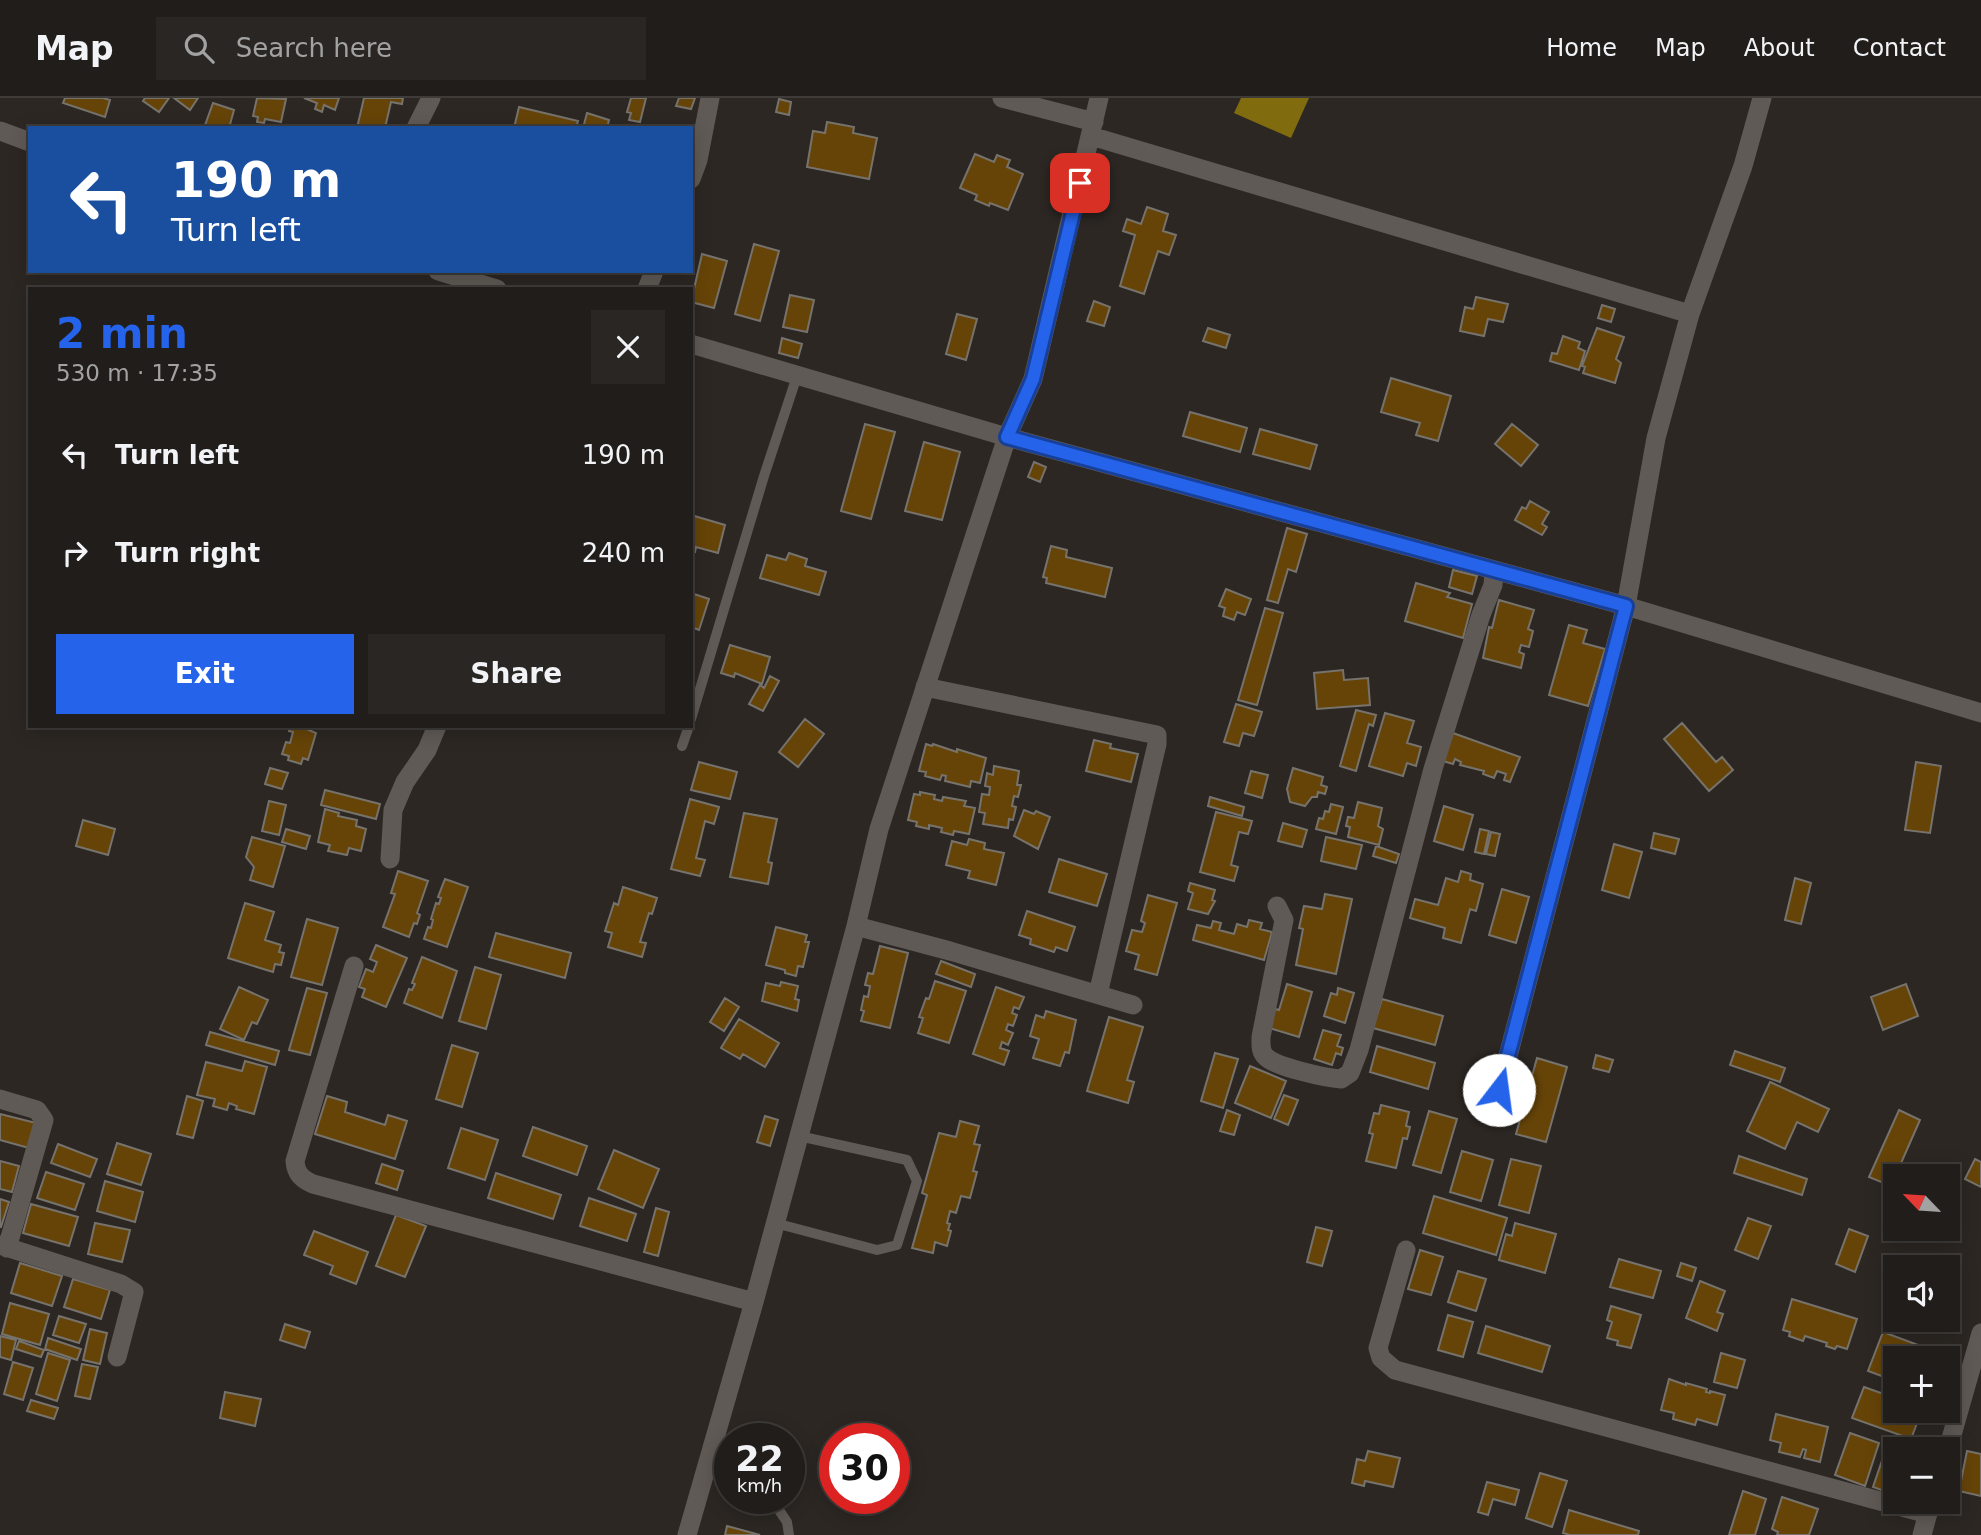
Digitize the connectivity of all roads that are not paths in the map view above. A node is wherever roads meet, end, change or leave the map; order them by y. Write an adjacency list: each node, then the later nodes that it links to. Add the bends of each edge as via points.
1 (431, 98): 6 (street)
2 (710, 98): 10 (street)
3 (1002, 98): 7 (street)
4 (1099, 98): 7 (street)
5 (1762, 98): 13 (street, via 1743,166)
6 (417, 126)
7 (1092, 129): 13 (street); 16 (street, via 1033,379)
8 (0, 131): 9 (street)
9 (28, 141)
10 (693, 174)
11 (445, 273): 12 (street)
12 (490, 287)
13 (1690, 313): 18 (street, via 1656,438)
14 (693, 345): 15 (street)
15 (797, 376): 16 (street); 20 (lane)
16 (1007, 437): 17 (street); 19 (street)
17 (1494, 571): 18 (street); 26 (street, via 1433,769 1359,1051 1350,1073 1341,1079 1324,1078 1268,1059 1261,1050 1284,920)
18 (1626, 606): 21 (street); 32 (street)
19 (925, 687): 27 (street, via 879,829); 29 (street, via 1157,735)
20 (693, 712)
21 (1981, 713)
22 (436, 728): 25 (street, via 393,810)
23 (688, 728): 24 (lane)
24 (682, 747)
25 (390, 859)
26 (1277, 906)
27 (856, 926): 29 (street); 33 (street)
28 (354, 967): 37 (street, via 295,1161 303,1179)
29 (1098, 995): 30 (street)
30 (1133, 1005)
31 (0, 1100): 35 (street, via 37,1110 44,1120)
32 (1492, 1116)
33 (799, 1136): 34 (street); 34 (lane, via 907,1160 917,1181 897,1245 877,1250)
34 (775, 1223): 37 (street)
35 (4, 1247): 39 (street, via 134,1292)
36 (1406, 1250): 43 (street, via 1378,1348 1381,1358 1395,1370)
37 (754, 1301): 41 (street)
38 (1981, 1333): 40 (street)
39 (117, 1357)
40 (1951, 1437)
41 (709, 1457): 42 (lane); 46 (street)
42 (714, 1459)
43 (1883, 1496)
44 (782, 1514): 47 (lane)
45 (1928, 1514): 48 (street)
46 (687, 1535)
47 (789, 1535)
48 (1922, 1535)

